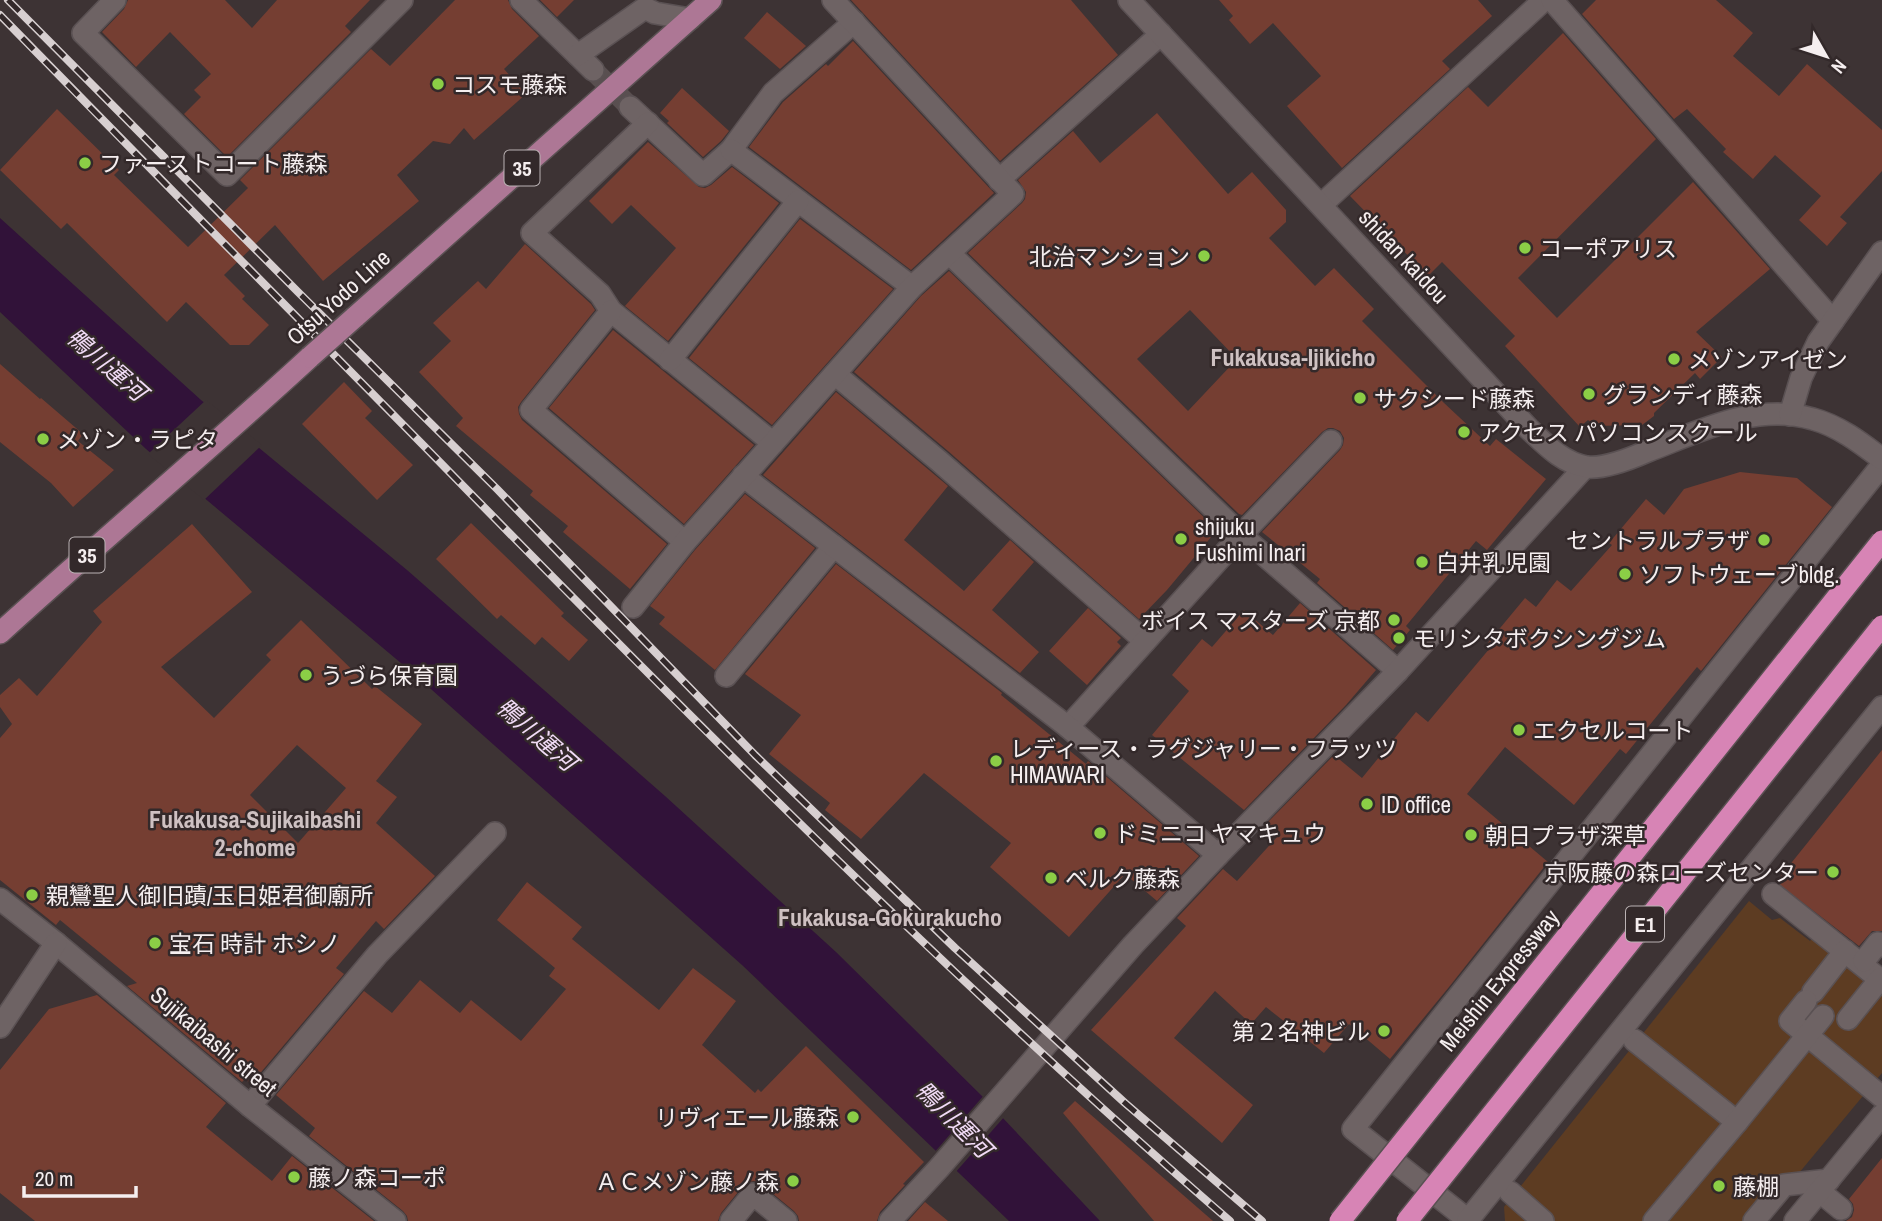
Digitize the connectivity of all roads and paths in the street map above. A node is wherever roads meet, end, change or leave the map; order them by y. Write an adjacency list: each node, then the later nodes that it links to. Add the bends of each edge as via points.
1 (116, 0): 2 (street, via 83,33 227,176)
2 (402, 0)
3 (521, 0): 9 (street, via 585,63 645,8)
4 (711, 0): 9 (main road, Otsu Yodo Line / 35)
5 (832, 0): 10 (street)
6 (1129, 0): 11 (street, shidan kaidou)
7 (1544, 0): 17 (street)
8 (1552, 0): 22 (street)
9 (690, 19): 38 (main road, Otsu Yodo Line / 35, bridge)
10 (854, 22): 14 (street, via 774,93); 15 (street)
11 (1161, 34): 15 (street); 17 (street, shidan kaidou)
12 (630, 107): 13 (street)
13 (648, 123): 14 (street, via 704,175); 21 (street, via 532,233 600,294)
14 (731, 150): 16 (street)
15 (999, 180): 19 (street, via 1013,194)
16 (798, 201): 20 (street); 23 (street)
17 (1321, 205): 30 (street, shidan kaidou, via 1530,429 1558,455)
18 (1882, 252): 22 (street)
19 (948, 253): 20 (street); 32 (street)
20 (912, 287): 24 (street)
21 (611, 311): 23 (street); 34 (street, via 531,410)
22 (1833, 321): 25 (street, via 1801,378)
23 (670, 360): 27 (street)
24 (835, 374): 27 (street); 39 (street)
25 (1790, 415): 28 (street, via 1850,435); 30 (street, via 1758,414 1730,420 1638,455)
26 (1331, 441): 32 (street)
27 (773, 443): 31 (street)
28 (1882, 459)
29 (1882, 465): 71 (street, via 1353,1129)
30 (1584, 467): 40 (street)
31 (743, 476): 34 (street); 35 (street)
32 (1241, 535): 39 (street); 40 (street)
33 (1882, 541): 69 (highway, Meishin Expressway / E1, bridge)
34 (685, 542): 36 (street)
35 (834, 546): 41 (street); 43 (street)
36 (633, 607)
37 (1882, 626): 70 (highway, E1, bridge)
38 (0, 634)
39 (1145, 641): 43 (street)
40 (1398, 671): 45 (street)
41 (726, 676)
42 (1880, 713): 71 (street)
43 (1068, 727): 45 (street)
44 (495, 833): 59 (street, via 377,956)
45 (1217, 855): 68 (street)
46 (1766, 889): 50 (street)
47 (0, 899): 48 (street, Sujikaibashi street)
48 (56, 943): 55 (street); 59 (street, Sujikaibashi street)
49 (1882, 946): 51 (street, via 1878,943)
50 (1844, 951): 52 (street); 56 (street, via 1790,1021)
51 (1864, 961)
52 (1881, 980): 54 (street)
53 (1822, 1016): 56 (street)
54 (1848, 1019)
55 (0, 1027)
56 (1807, 1035): 58 (street); 61 (street)
57 (1634, 1040): 61 (street)
58 (1882, 1097)
59 (250, 1106): 65 (street, Sujikaibashi street)
60 (1882, 1115): 62 (street)
61 (1737, 1122): 73 (street)
62 (1824, 1186): 64 (street); 74 (street, via 1784,1185); 75 (street)
63 (1510, 1192): 72 (street)
64 (1841, 1209)
65 (395, 1221)
66 (731, 1221): 67 (street, via 753,1194)
67 (786, 1221)
68 (890, 1221)
69 (1340, 1221)
70 (1407, 1221)
71 (1468, 1221)
72 (1543, 1221)
73 (1654, 1221)
74 (1754, 1221)
75 (1795, 1221)

